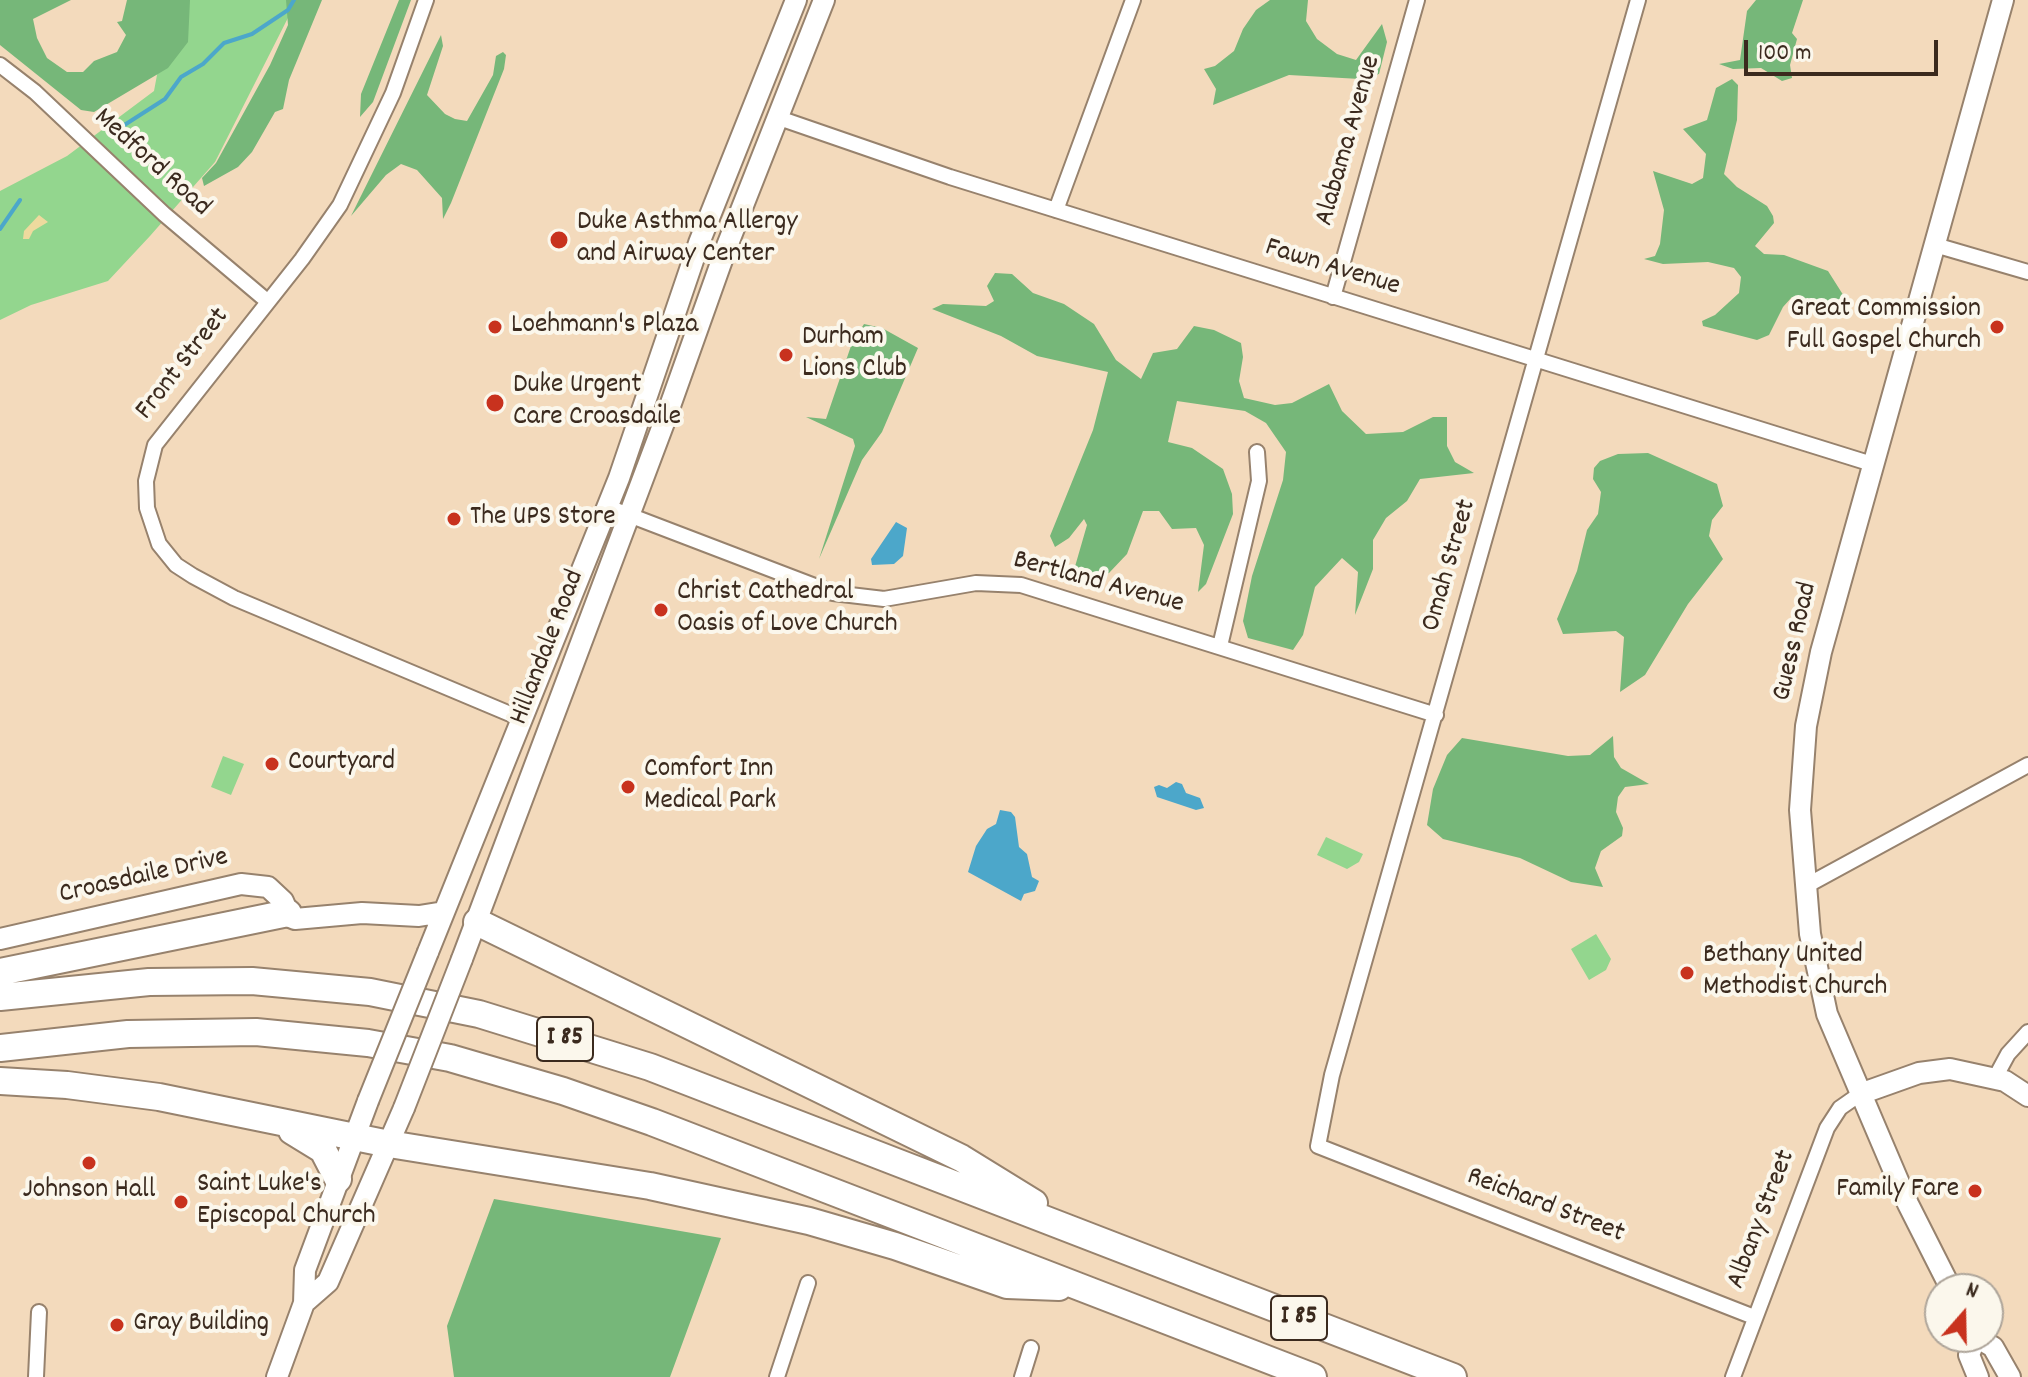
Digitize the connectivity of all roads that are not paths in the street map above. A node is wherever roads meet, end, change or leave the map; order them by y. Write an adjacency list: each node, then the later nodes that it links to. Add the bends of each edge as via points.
1 (426, 0): 16 (street, Front Street, via 393,93 340,205)
2 (1133, 0): 11 (street)
3 (1417, 0): 15 (street, Alabama Avenue)
4 (1638, 0): 17 (street, Omah Street)
5 (2003, 0): 12 (main road, Guess Road)
6 (793, 7): 9 (main road, Hillandale Road); 10 (main road, via 792,50 771,102)
7 (820, 7): 10 (main road, Hillandale Road)
8 (0, 65): 16 (street, Medford Road)
9 (753, 109): 13 (main road, via 759,131 740,177); 20 (main road, Hillandale Road, via 699,243)
10 (779, 118): 11 (street, Fawn Avenue); 13 (main road, Hillandale Road)
11 (1056, 210): 15 (street, Fawn Avenue)
12 (1935, 245): 14 (street); 19 (main road, Guess Road)
13 (727, 246): 21 (main road, Hillandale Road)
14 (2028, 272)
15 (1333, 297): 17 (street, Fawn Avenue)
16 (267, 301): 24 (street, Front Street, via 155,445 147,494 159,544 176,565 234,598)
17 (1536, 360): 19 (street, Fawn Avenue); 23 (street, Omah Street)
18 (1257, 452): 22 (street, via 1259,481)
19 (1872, 464): 26 (main road, Guess Road, via 1806,726 1800,810)
20 (608, 507): 21 (street, Bertland Avenue); 24 (main road, Hillandale Road)
21 (630, 516): 22 (street, Bertland Avenue, via 833,593 884,599 1000,582); 29 (main road, Hillandale Road)
22 (1220, 646): 23 (street, Bertland Avenue)
23 (1436, 715): 42 (street, Omah Street, via 1325,1102)
24 (522, 719): 27 (main road, Hillandale Road)
25 (2028, 765): 26 (street)
26 (1804, 887): 37 (main road, Guess Road, via 1827,1014)
27 (444, 912): 28 (main road, via 406,904 358,904); 29 (main road); 40 (main road, Hillandale Road, bridge)
28 (288, 913): 30 (main road, Croasdaile Drive, via 268,887 241,884); 31 (highway)
29 (477, 922): 41 (main road, Hillandale Road, bridge); 44 (highway, via 961,1158)
30 (0, 939)
31 (0, 972)
32 (0, 997): 44 (highway, I 85, via 197,980 310,985 429,1002 650,1067)
33 (2028, 1032): 35 (street)
34 (0, 1048): 47 (highway, I 85, via 128,1034 256,1032 450,1058 652,1122)
35 (1995, 1078): 37 (main road, via 1933,1070); 38 (main road)
36 (0, 1081): 39 (highway, via 112,1090)
37 (1860, 1094): 45 (main road, Guess Road); 50 (street, Albany Street, via 1840,1108 1827,1128)
38 (2028, 1096)
39 (276, 1123): 40 (highway); 43 (highway, via 318,1145)
40 (354, 1136): 41 (highway); 43 (main road, Hillandale Road)
41 (389, 1144): 47 (highway, via 556,1169 771,1212 895,1246 1007,1285); 48 (main road, Hillandale Road, via 328,1282)
42 (1318, 1146): 50 (street, Reichard Street)
43 (338, 1179): 48 (main road, Hillandale Road, via 305,1270)
44 (1099, 1241): 59 (highway, I 85)
45 (1943, 1273)
46 (808, 1283): 56 (street)
47 (1083, 1288): 58 (highway, I 85)
48 (304, 1303): 55 (main road, Hillandale Road)
49 (39, 1312): 54 (street)
50 (1754, 1317): 60 (street, Albany Street)
51 (1031, 1348): 57 (street)
52 (1970, 1353): 61 (main road)
53 (1996, 1353): 62 (main road)
54 (36, 1377)
55 (277, 1377)
56 (777, 1377)
57 (1022, 1377)
58 (1313, 1377)
59 (1453, 1377)
60 (1733, 1377)
61 (1978, 1377)
62 (2010, 1377)

